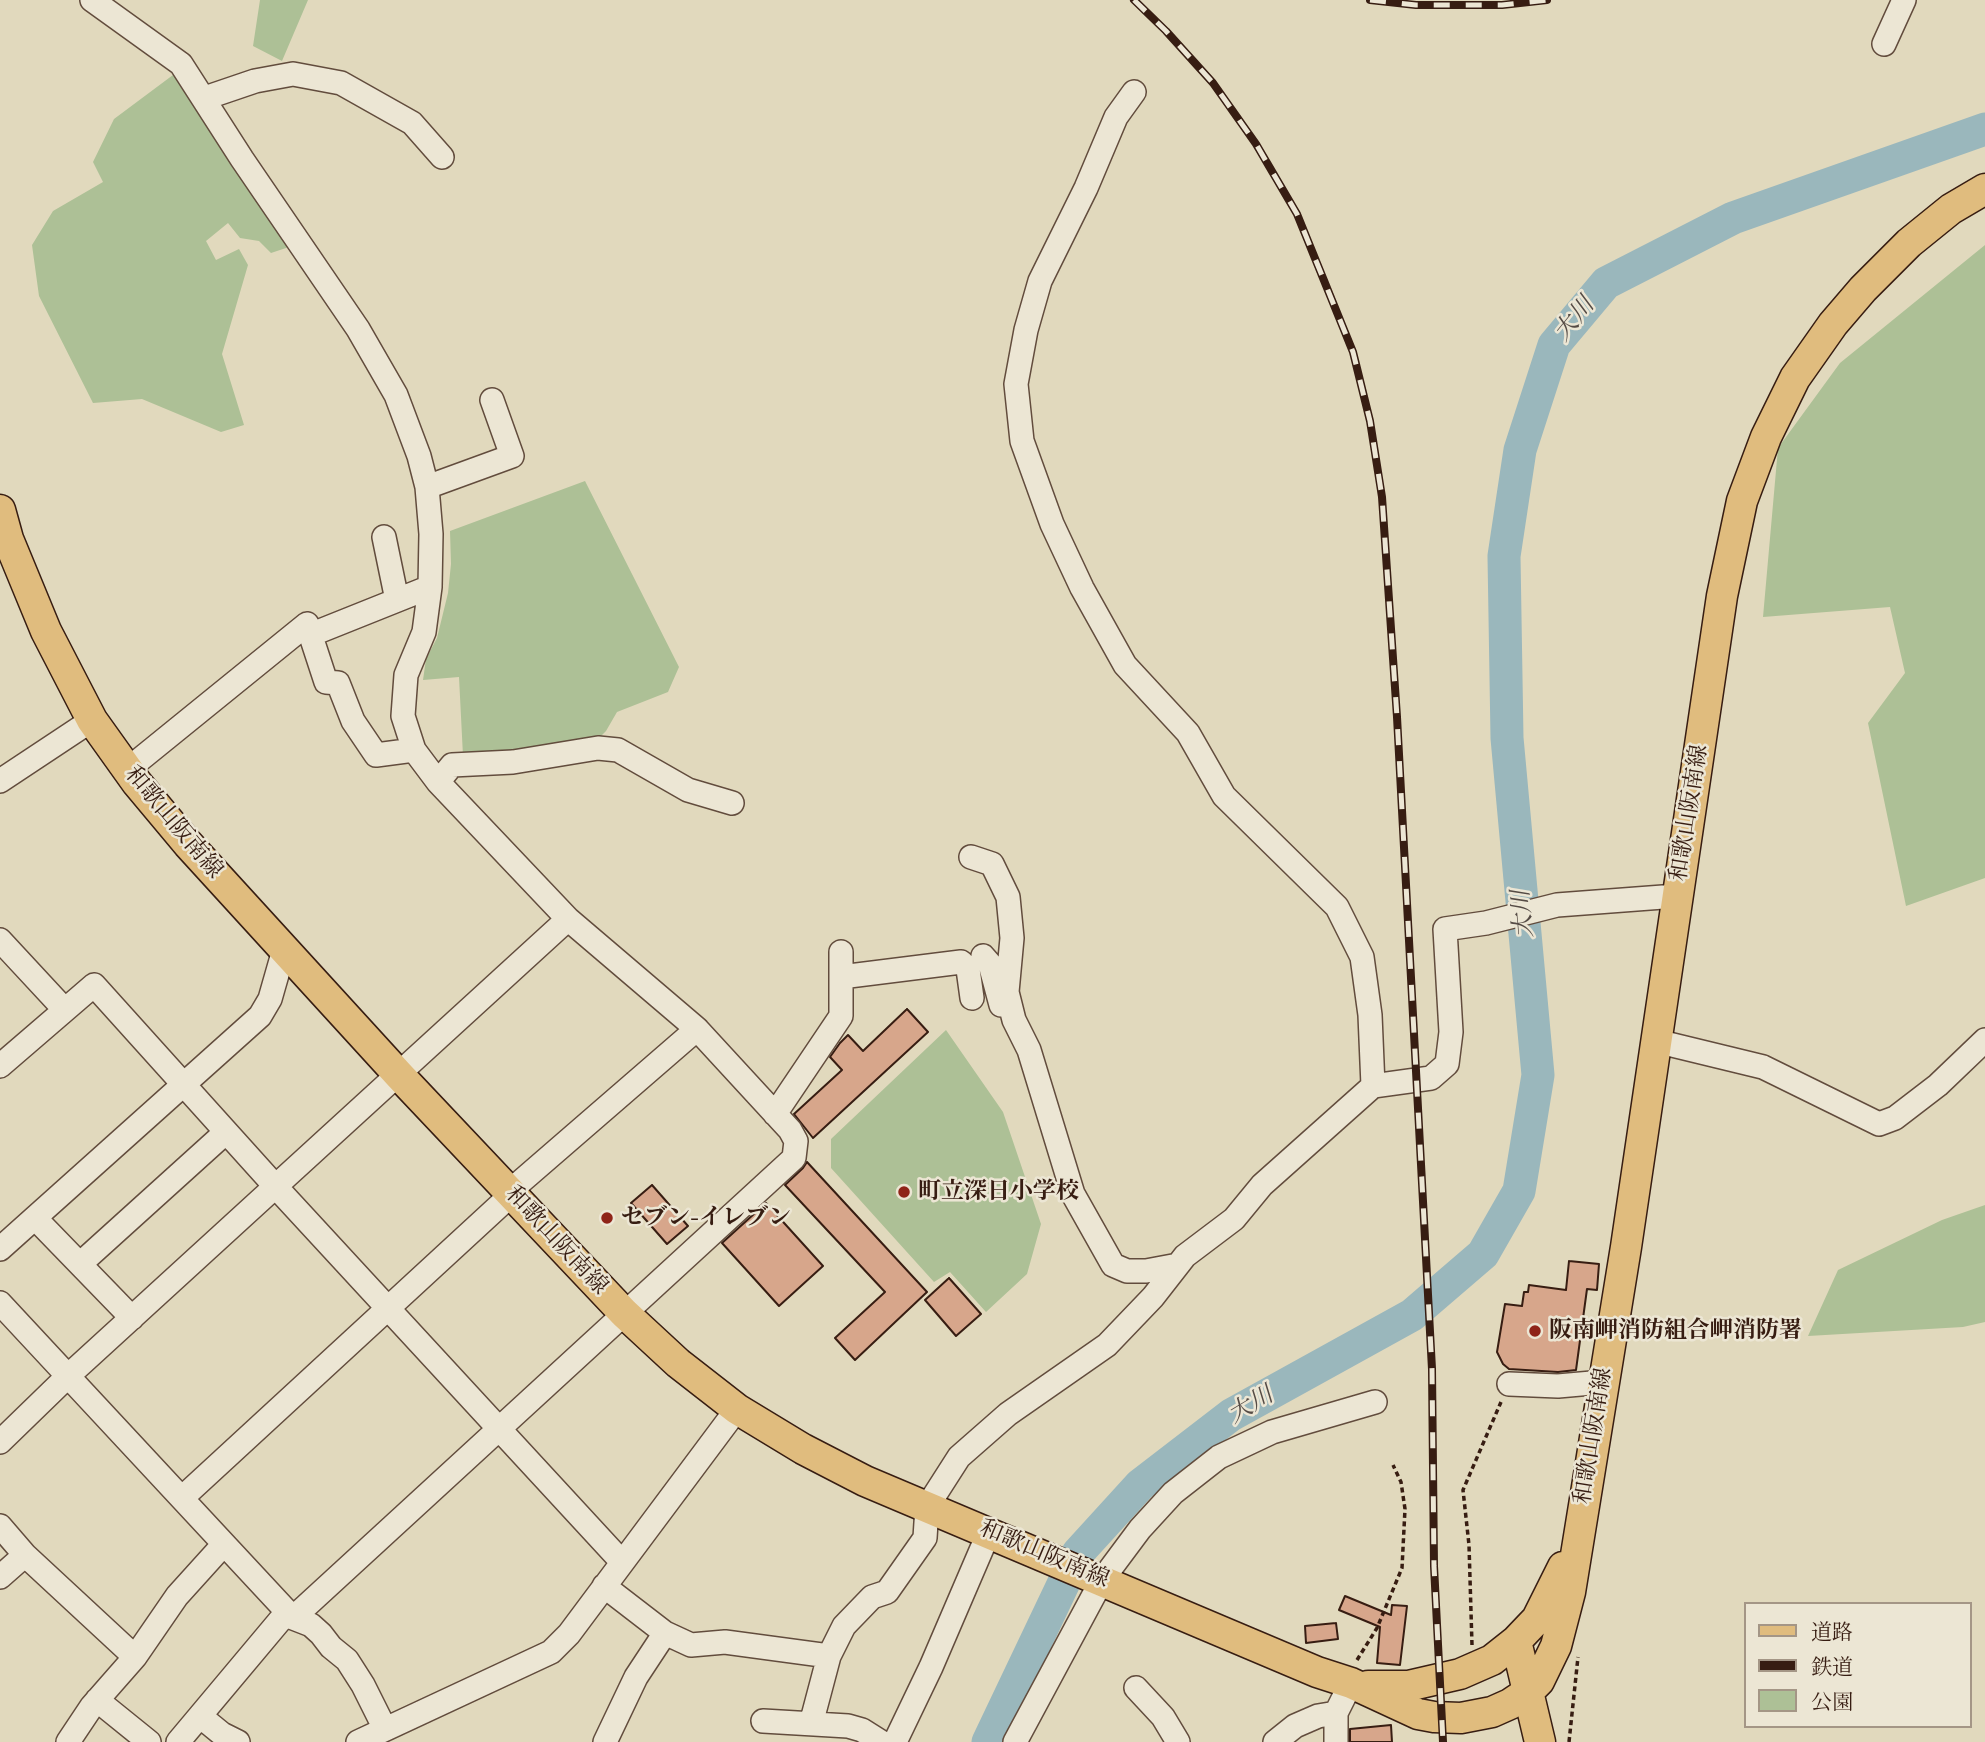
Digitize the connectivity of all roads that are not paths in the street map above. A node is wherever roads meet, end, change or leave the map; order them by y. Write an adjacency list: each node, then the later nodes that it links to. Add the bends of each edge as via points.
1 (92, 0): 5 (street, via 181,64)
2 (1904, 0): 3 (street)
3 (1884, 44)
4 (1134, 92): 38 (street, via 1116,117 1040,281 1016,384 1022,441 1052,524 1125,665 1188,733 1224,796 1337,908 1362,957)
5 (205, 98): 6 (street, via 293,74 341,83 412,123); 9 (street, via 365,340 396,395)
6 (442, 157)
7 (1985, 189): 22 (main road, 和歌山阪南線, via 1909,243 1863,289 1795,378 1766,437 1742,502 1722,596)
8 (492, 400): 9 (street, via 512,456)
9 (427, 487): 12 (street)
10 (0, 510): 15 (main road, 和歌山阪南線, via 46,631)
11 (384, 537): 13 (street)
12 (430, 587): 13 (street); 16 (street, via 424,632 406,675 403,716)
13 (397, 600): 14 (street)
14 (310, 635): 16 (street, via 326,682 338,684 353,721 376,755); 17 (street, via 307,624)
15 (92, 720): 17 (main road, 和歌山阪南線); 18 (street)
16 (414, 750): 19 (street)
17 (127, 770): 25 (main road, 和歌山阪南線)
18 (0, 781)
19 (438, 782): 20 (street, via 452,765 513,762 598,748 618,750 688,790); 23 (street)
20 (732, 803)
21 (971, 857): 34 (street, via 992,864 1008,897 1012,938 1007,992)
22 (1677, 899): 33 (main road, 和歌山阪南線); 38 (street, via 1557,905 1445,929 1451,1032 1447,1064 1431,1078)
23 (568, 919): 31 (street); 36 (street)
24 (0, 940): 30 (street)
25 (284, 950): 36 (main road, 和歌山阪南線); 37 (street, via 270,999 260,1016)
26 (841, 951): 28 (street)
27 (983, 956): 34 (street, via 990,964 1005,1015)
28 (841, 977): 29 (street, via 961,962 968,969); 39 (street, via 841,1016)
29 (972, 998)
30 (64, 1009): 35 (street); 37 (street, via 94,985)
31 (697, 1028): 39 (street); 42 (street)
32 (1985, 1040): 33 (street, via 1938,1086 1895,1118 1879,1124 1763,1067)
33 (1656, 1041): 52 (main road, 和歌山阪南線)
34 (1025, 1042): 46 (street, via 1073,1194 1113,1265 1146,1271)
35 (0, 1066)
36 (399, 1075): 41 (street); 42 (main road, 和歌山阪南線)
37 (184, 1084): 40 (street); 43 (street)
38 (1373, 1086): 46 (street, via 1262,1185 1234,1219)
39 (775, 1114): 49 (street, via 796,1141 794,1158)
40 (226, 1132): 41 (street); 45 (street)
41 (276, 1187): 48 (street); 50 (street)
42 (511, 1193): 48 (street); 49 (main road, 和歌山阪南線)
43 (36, 1217): 44 (street); 45 (street)
44 (0, 1250)
45 (80, 1264): 50 (street)
46 (1178, 1265): 59 (street, via 1107,1345 1008,1414 959,1457)
47 (0, 1303): 51 (street)
48 (387, 1308): 56 (street); 58 (street)
49 (624, 1313): 55 (main road, 和歌山阪南線); 56 (street)
50 (132, 1318): 51 (street)
51 (68, 1376): 57 (street); 58 (street)
52 (1603, 1382): 53 (street); 61 (main road, 和歌山阪南線)
53 (1508, 1384)
54 (1375, 1402): 67 (street, via 1272,1432 1219,1457 1173,1493)
55 (737, 1409): 59 (main road, 和歌山阪南線, via 816,1456); 65 (street)
56 (499, 1430): 65 (street); 69 (street)
57 (0, 1441)
58 (182, 1498): 63 (street)
59 (926, 1507): 62 (main road, 和歌山阪南線); 72 (street, via 925,1538 887,1592 872,1597 844,1626)
60 (0, 1526): 64 (street)
61 (1579, 1526): 71 (main road, 和歌山阪南線, via 1538,1619); 76 (main road, 和歌山阪南線, via 1570,1592 1556,1646 1539,1681)
62 (989, 1532): 67 (main road, 和歌山阪南線); 91 (street)
63 (224, 1544): 69 (street); 73 (street, via 177,1596)
64 (25, 1555): 66 (street); 73 (street)
65 (622, 1562): 68 (street)
66 (0, 1577)
67 (1098, 1578): 74 (main road, 和歌山阪南線, via 1317,1672); 92 (street)
68 (604, 1587): 70 (street); 82 (street, via 551,1652)
69 (290, 1615): 79 (street); 82 (street, via 311,1625 347,1660)
70 (665, 1633): 72 (street, via 691,1645 726,1642); 89 (street, via 636,1677)
71 (1516, 1641): 74 (main road, 和歌山阪南線, via 1492,1660 1460,1674 1408,1686); 76 (main road)
72 (829, 1656): 81 (street)
73 (135, 1657): 77 (street)
74 (1354, 1678): 76 (main road, 和歌山阪南線, via 1418,1714 1448,1718 1492,1712); 78 (street)
75 (1136, 1688): 93 (street, via 1163,1717)
76 (1528, 1692): 96 (main road)
77 (97, 1700): 84 (street); 85 (street)
78 (1336, 1713): 94 (street, via 1318,1716); 95 (street)
79 (200, 1716): 86 (street); 87 (street)
80 (763, 1721): 81 (street)
81 (811, 1724): 83 (street)
82 (385, 1729): 88 (street)
83 (843, 1734): 90 (street, via 862,1730)
84 (68, 1742)
85 (149, 1742)
86 (178, 1742)
87 (238, 1742)
88 (358, 1742)
89 (606, 1742)
90 (881, 1742)
91 (895, 1742)
92 (1015, 1742)
93 (1178, 1742)
94 (1275, 1742)
95 (1336, 1742)
96 (1540, 1742)

